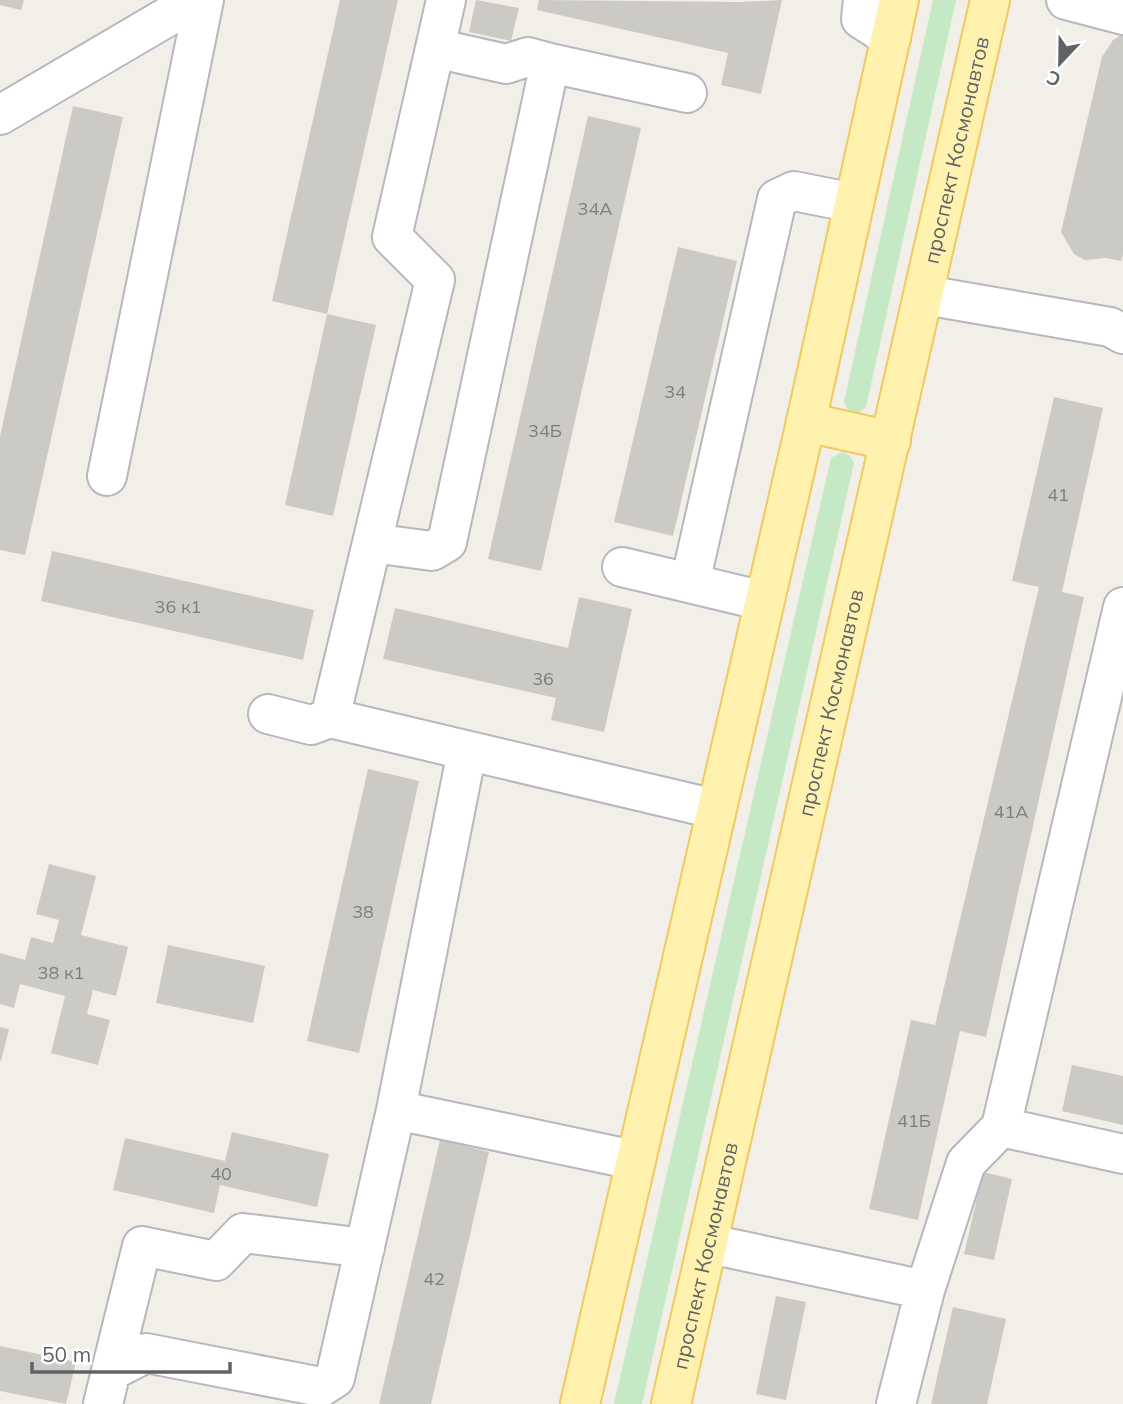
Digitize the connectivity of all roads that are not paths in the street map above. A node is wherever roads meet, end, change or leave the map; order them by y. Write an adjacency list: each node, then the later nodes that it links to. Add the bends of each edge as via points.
1 (196, 0): 11 (lane)
2 (204, 0): 17 (lane)
3 (446, 0): 8 (lane)
4 (863, 0): 7 (lane, via 861,19)
5 (899, 0): 7 (main road)
6 (990, 0): 13 (main road, проспект Космонавтов)
7 (891, 38): 12 (main road)
8 (435, 48): 9 (lane, via 506,64 528,57); 18 (lane, via 392,237 435,280)
9 (550, 63): 10 (lane); 18 (lane, via 447,542 432,551)
10 (687, 93)
11 (0, 115)
12 (854, 203): 15 (main road); 20 (lane, via 794,191 777,199)
13 (925, 295): 14 (lane, via 1110,327); 16 (main road, проспект Космонавтов)
14 (1123, 334)
15 (806, 422): 16 (main road); 21 (main road)
16 (891, 440): 31 (main road, проспект Космонавтов)
17 (107, 476)
18 (372, 543): 24 (lane)
19 (622, 567): 20 (lane)
20 (690, 583): 21 (lane)
21 (764, 601): 26 (main road)
22 (1123, 607): 28 (lane)
23 (268, 715): 24 (lane, via 311,725)
24 (330, 718): 25 (lane)
25 (467, 751): 26 (lane); 27 (lane)
26 (715, 809): 30 (main road)
27 (396, 1111): 30 (lane); 32 (lane)
28 (1000, 1127): 29 (lane); 33 (lane, via 967,1163)
29 (1123, 1154)
30 (634, 1160): 35 (main road)
31 (710, 1244): 33 (lane); 36 (main road, проспект Космонавтов)
32 (365, 1248): 34 (lane, via 335,1378 321,1387 146,1353); 34 (lane, via 243,1233 216,1261 142,1247)
33 (925, 1290): 37 (lane)
34 (107, 1388)
35 (580, 1404)
36 (671, 1404)
37 (896, 1404)

